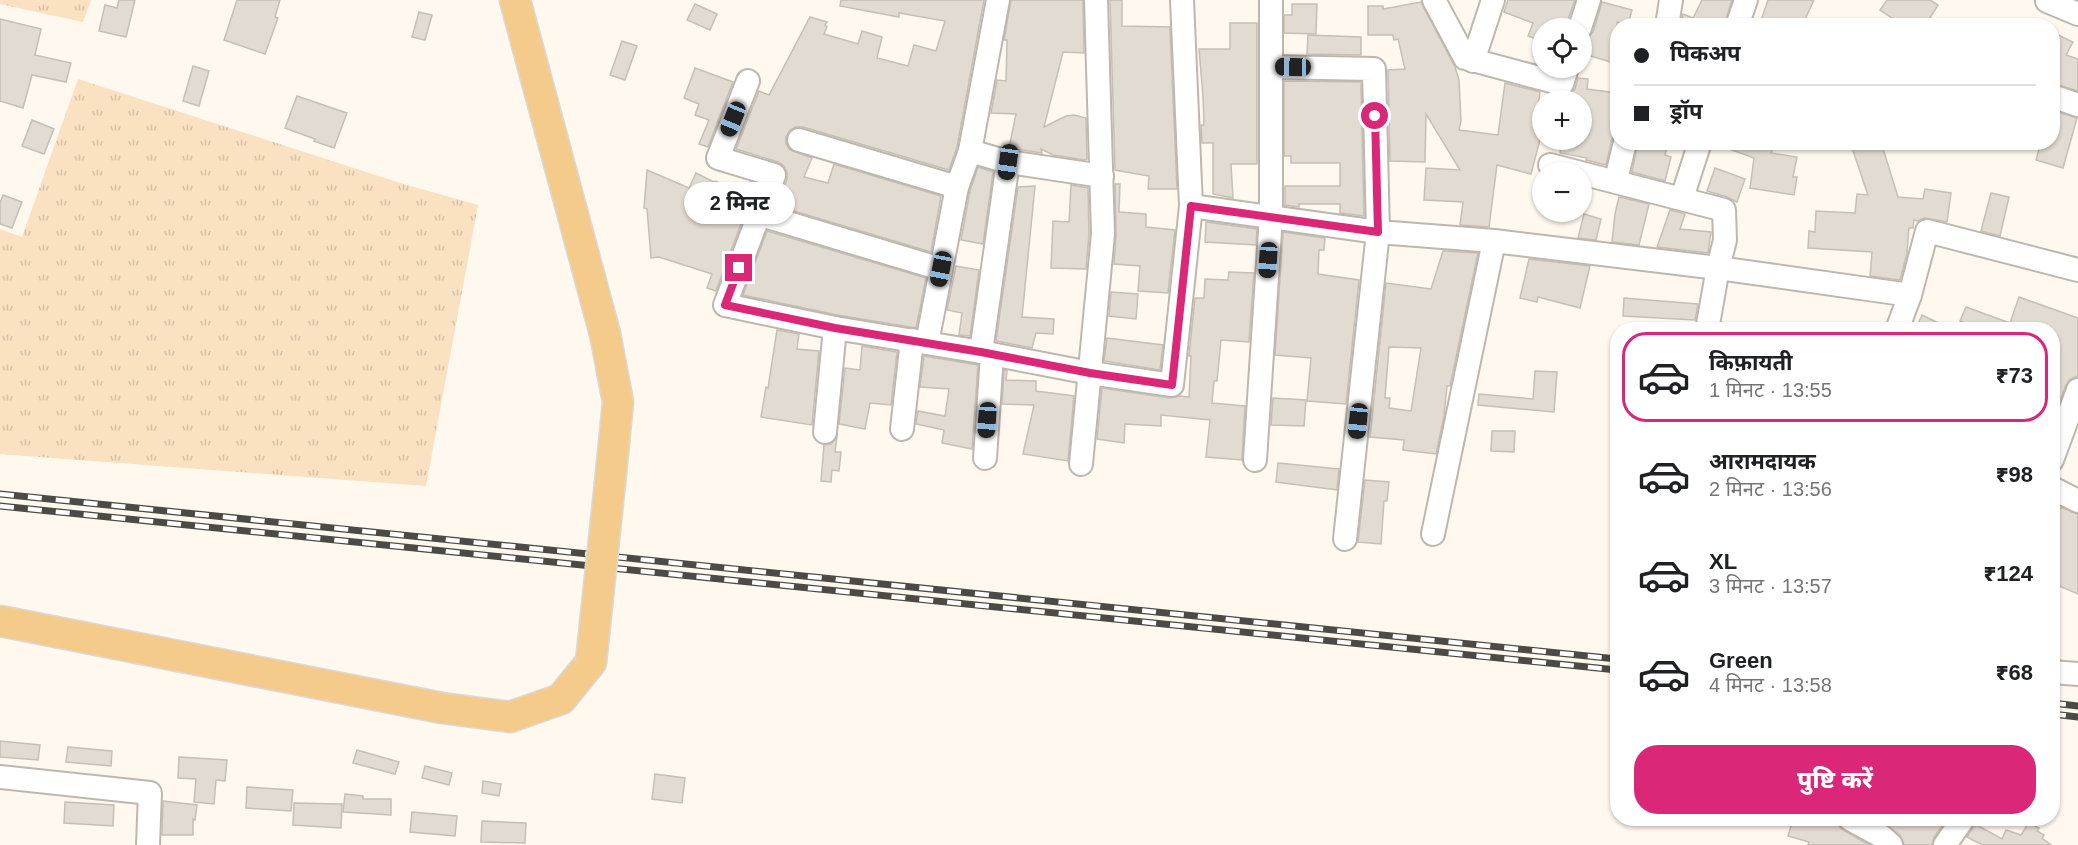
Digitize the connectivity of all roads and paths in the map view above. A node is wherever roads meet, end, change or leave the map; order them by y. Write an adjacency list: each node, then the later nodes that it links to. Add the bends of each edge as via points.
1 (515, 0): 60 (main road, bridge, via 604,334 618,402 591,662 561,699 510,717 442,708)
2 (998, 0): 27 (street)
3 (1096, 0): 30 (street)
4 (1182, 0): 34 (street)
5 (1271, 0): 17 (street)
6 (1434, 0): 16 (street, via 1465,58)
7 (1493, 0): 16 (street)
8 (1589, 0): 13 (street)
9 (1671, 0): 14 (street)
10 (1746, 0): 15 (street)
11 (2047, 1): 12 (street)
12 (2078, 14)
13 (1583, 18)
14 (1668, 18)
15 (1740, 18)
16 (1473, 61): 18 (street)
17 (1272, 67): 36 (street); 37 (street, via 1374,69)
18 (1532, 76)
19 (1539, 78): 20 (street, via 1562,84)
20 (1564, 78)
21 (748, 81): 35 (street, via 718,158 774,175)
22 (2060, 99): 23 (street)
23 (2078, 105)
24 (799, 140): 32 (street)
25 (1623, 150): 31 (street)
26 (1697, 150): 33 (street)
27 (970, 152): 28 (street); 32 (street)
28 (1008, 162): 30 (street); 47 (street)
29 (1592, 175): 31 (street)
30 (1102, 176): 48 (street, via 1103,234)
31 (1616, 180): 33 (street)
32 (957, 187): 40 (street)
33 (1682, 198): 39 (street, via 1724,210 1725,240)
34 (1191, 206): 36 (street); 48 (street, via 1172,385)
35 (758, 214): 40 (street); 45 (street, via 725,305)
36 (1271, 216): 37 (street); 54 (street)
37 (1378, 232): 38 (street); 59 (street)
38 (1494, 241): 39 (street); 58 (street)
39 (1718, 268): 42 (street); 43 (street)
40 (941, 269): 46 (street)
41 (2078, 270): 42 (street, via 1927,231)
42 (1910, 295): 44 (street)
43 (1708, 322)
44 (1900, 322)
45 (835, 328): 46 (street); 51 (street)
46 (920, 342): 47 (street); 50 (street)
47 (987, 354): 48 (street); 53 (street)
48 (1090, 373): 55 (street)
49 (2078, 390): 52 (street)
50 (902, 429)
51 (825, 432)
52 (2060, 438)
53 (985, 458)
54 (1255, 460)
55 (1081, 464)
56 (2060, 492): 57 (street)
57 (2078, 501)
58 (1433, 534)
59 (1345, 539)
60 (0, 621)
61 (2060, 673): 62 (street)
62 (2078, 674)
63 (0, 777): 67 (street, via 150,793)
64 (1860, 826): 66 (street)
65 (1958, 826): 68 (street)
66 (1883, 842)
67 (148, 845)
68 (1945, 845)

